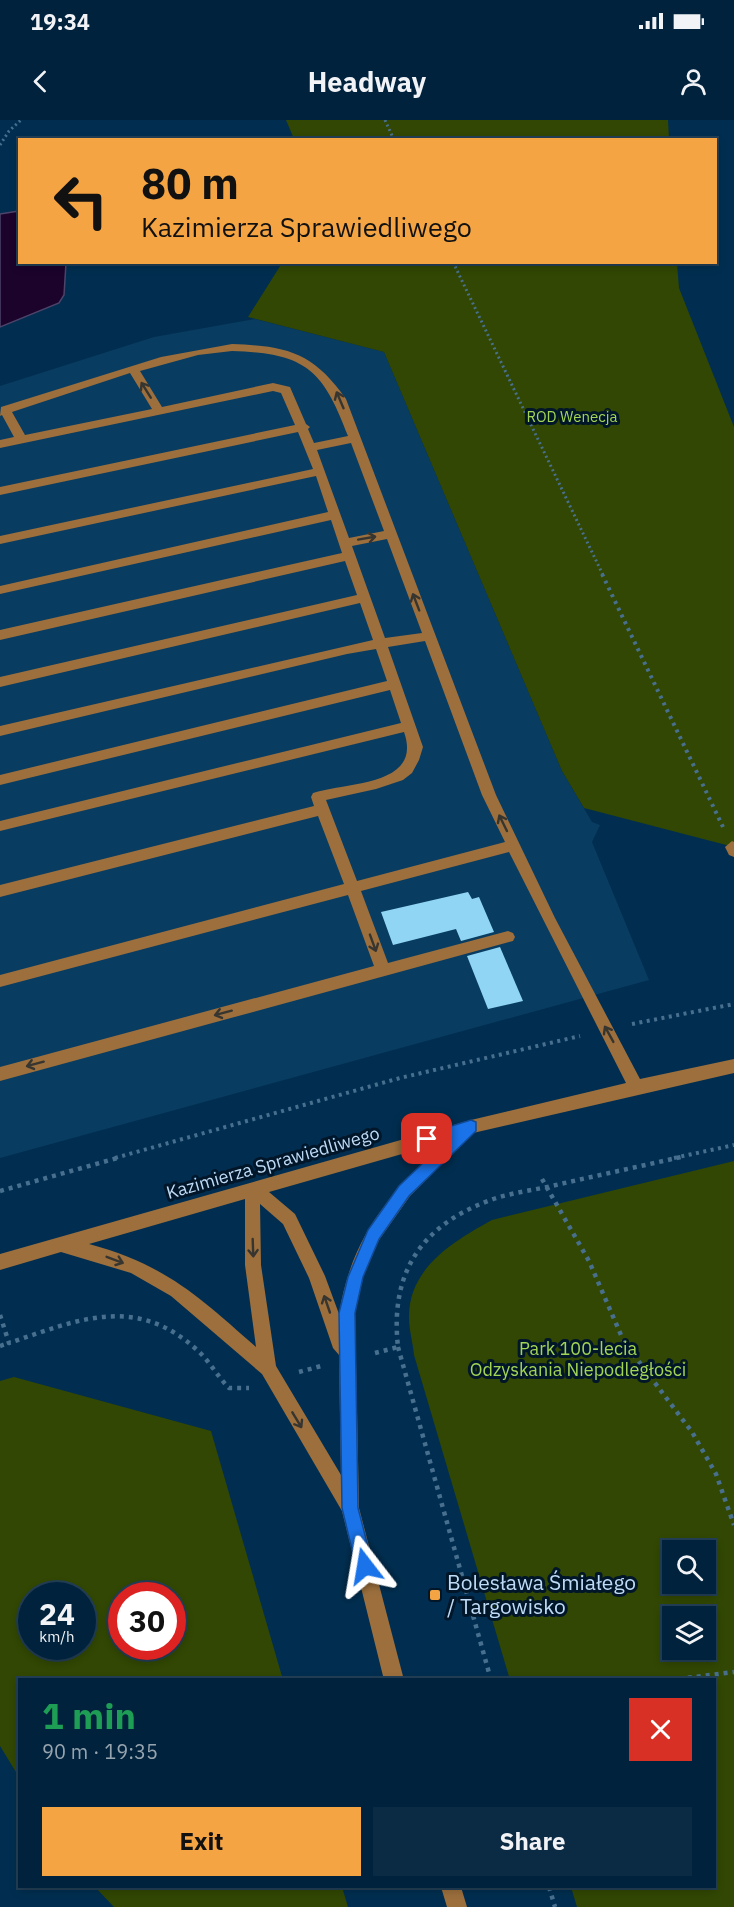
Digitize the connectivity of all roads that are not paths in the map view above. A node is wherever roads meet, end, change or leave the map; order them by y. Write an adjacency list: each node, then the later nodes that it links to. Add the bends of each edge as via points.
1 (133, 369): 2 (street); 3 (street, one-way to 1); 6 (street, one-way to 1, via 329,380 311,365 280,352 216,348)
2 (2, 411): 5 (street)
3 (159, 411): 4 (street, via 280,387 290,395); 5 (street)
4 (304, 427): 8 (street); 10 (street)
5 (21, 439): 7 (street)
6 (354, 439): 8 (street); 12 (street)
7 (0, 444)
8 (311, 447): 9 (street)
9 (320, 471): 11 (street); 13 (street)
10 (0, 491)
11 (335, 515): 14 (street); 15 (street)
12 (390, 534): 14 (street, one-way to 12); 18 (street, one-way to 12)
13 (0, 540)
14 (347, 549): 16 (street); 17 (street)
15 (0, 590)
16 (364, 598): 19 (street); 20 (street)
17 (0, 635)
18 (429, 636): 19 (street); 27 (street, one-way to 18, via 489,795)
19 (381, 644): 21 (street); 23 (street)
20 (0, 682)
21 (395, 684): 22 (street); 24 (street)
22 (409, 726): 25 (street, via 416,747 414,760 405,772 318,797); 26 (street)
23 (0, 731)
24 (0, 780)
25 (323, 809): 28 (street); 29 (street)
26 (0, 826)
27 (514, 845): 28 (street); 35 (street, one-way to 27)
28 (353, 888): 31 (street, one-way to 31); 32 (street)
29 (0, 891)
30 (508, 938): 31 (street)
31 (383, 970): 34 (street, one-way to 34)
32 (0, 981)
33 (734, 1066): 35 (street, Kazimierza Sprawiedliwego)
34 (0, 1074)
35 (636, 1086): 36 (street, Kazimierza Sprawiedliwego)
36 (471, 1127): 37 (street, Kazimierza Sprawiedliwego); 40 (street, via 404,1191 373,1235 355,1277 347,1313)
37 (254, 1189): 38 (street, Kazimierza Sprawiedliwego); 40 (street, one-way to 37, via 318,1276 289,1219); 41 (street, one-way to 41, via 254,1265)
38 (59, 1244): 39 (street, Kazimierza Sprawiedliwego); 41 (street, one-way to 41, via 131,1266 176,1290)
39 (0, 1262)
40 (346, 1360): 42 (street)
41 (268, 1368): 42 (street, one-way to 42)
42 (350, 1508): 43 (street)
43 (393, 1678)
44 (451, 1888): 45 (street)
45 (457, 1907)

